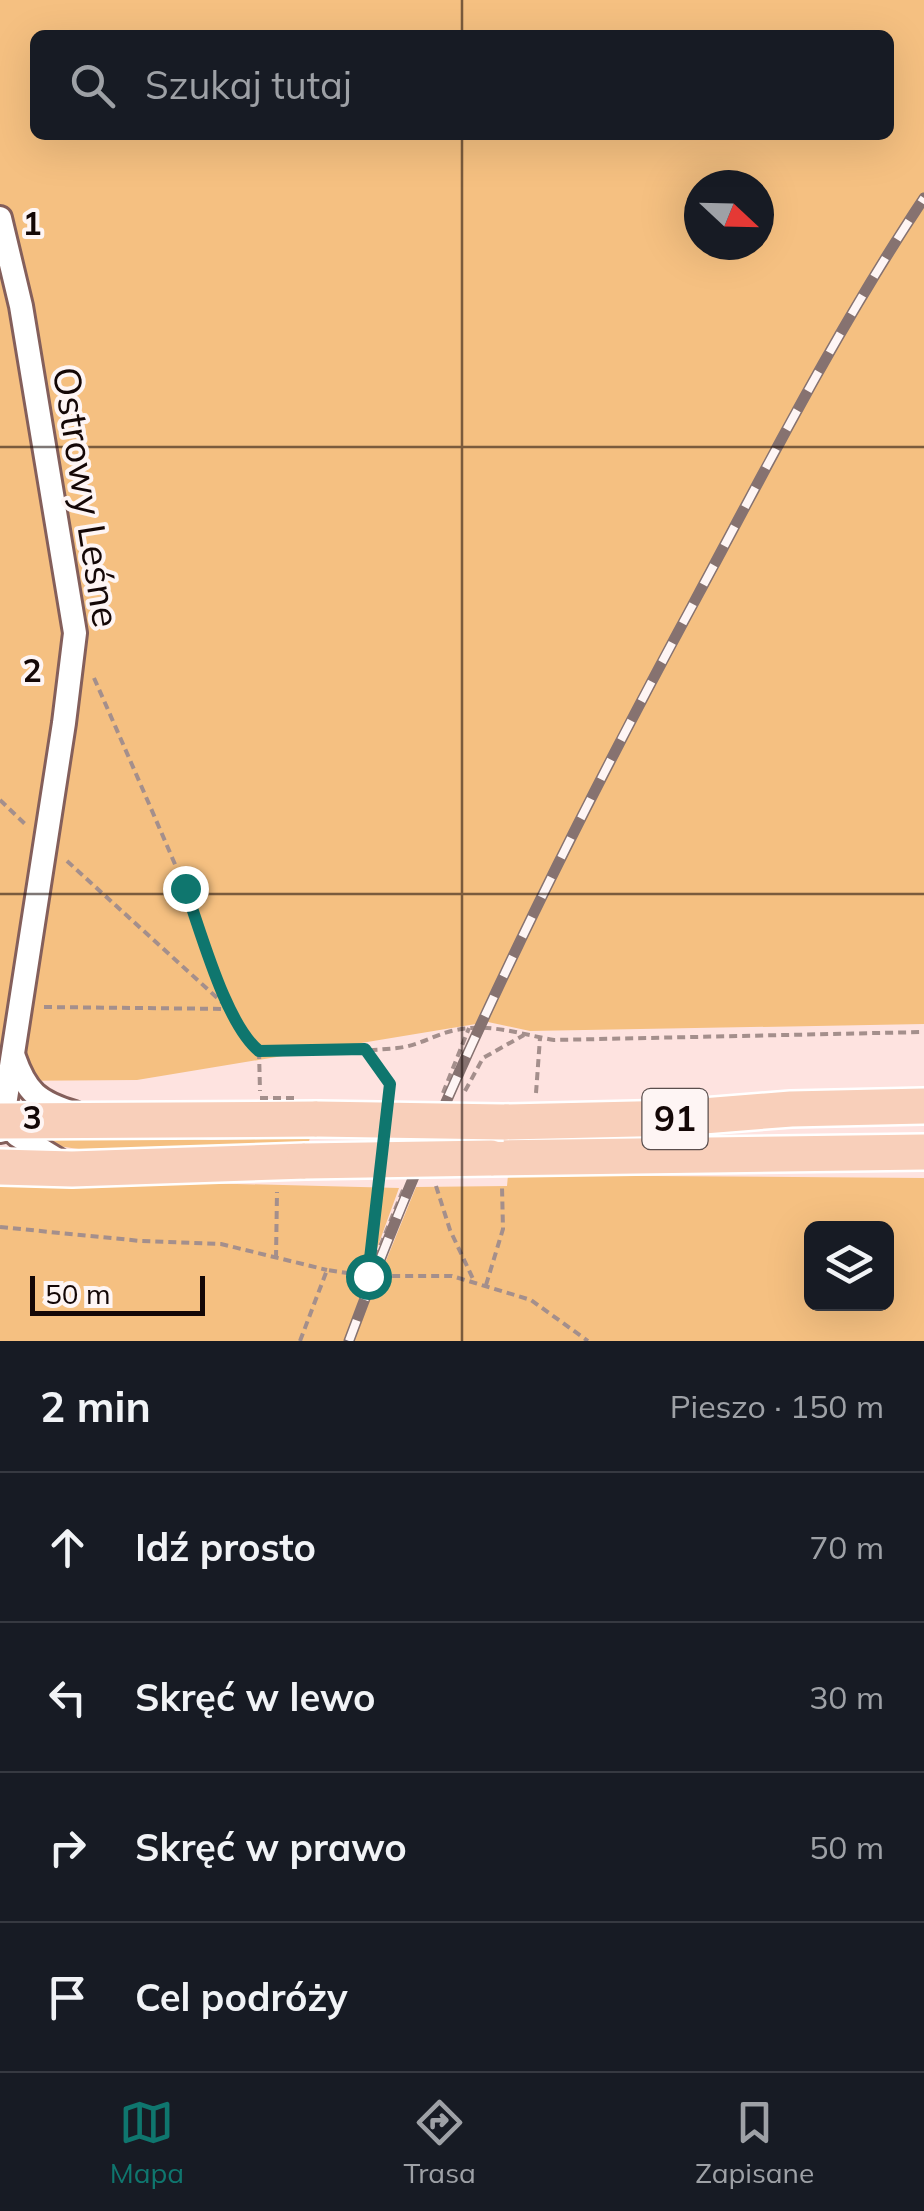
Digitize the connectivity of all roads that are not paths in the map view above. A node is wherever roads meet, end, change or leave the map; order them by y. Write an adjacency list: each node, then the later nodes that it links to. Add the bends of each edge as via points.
1 (0, 218): 2 (street, Ostrowy Leśne, via 22,306 75,633)
2 (13, 1054): 4 (street, via 34,1095); 5 (street, Ostrowy Leśne)
3 (924, 1106): 4 (main road, 91, bridge, via 504,1122)
4 (96, 1120): 5 (main road, 91)
5 (1, 1125): 8 (street)
6 (922, 1153): 8 (main road, 91, bridge, via 497,1169)
7 (0, 1167): 8 (main road, 91)
8 (72, 1169)

